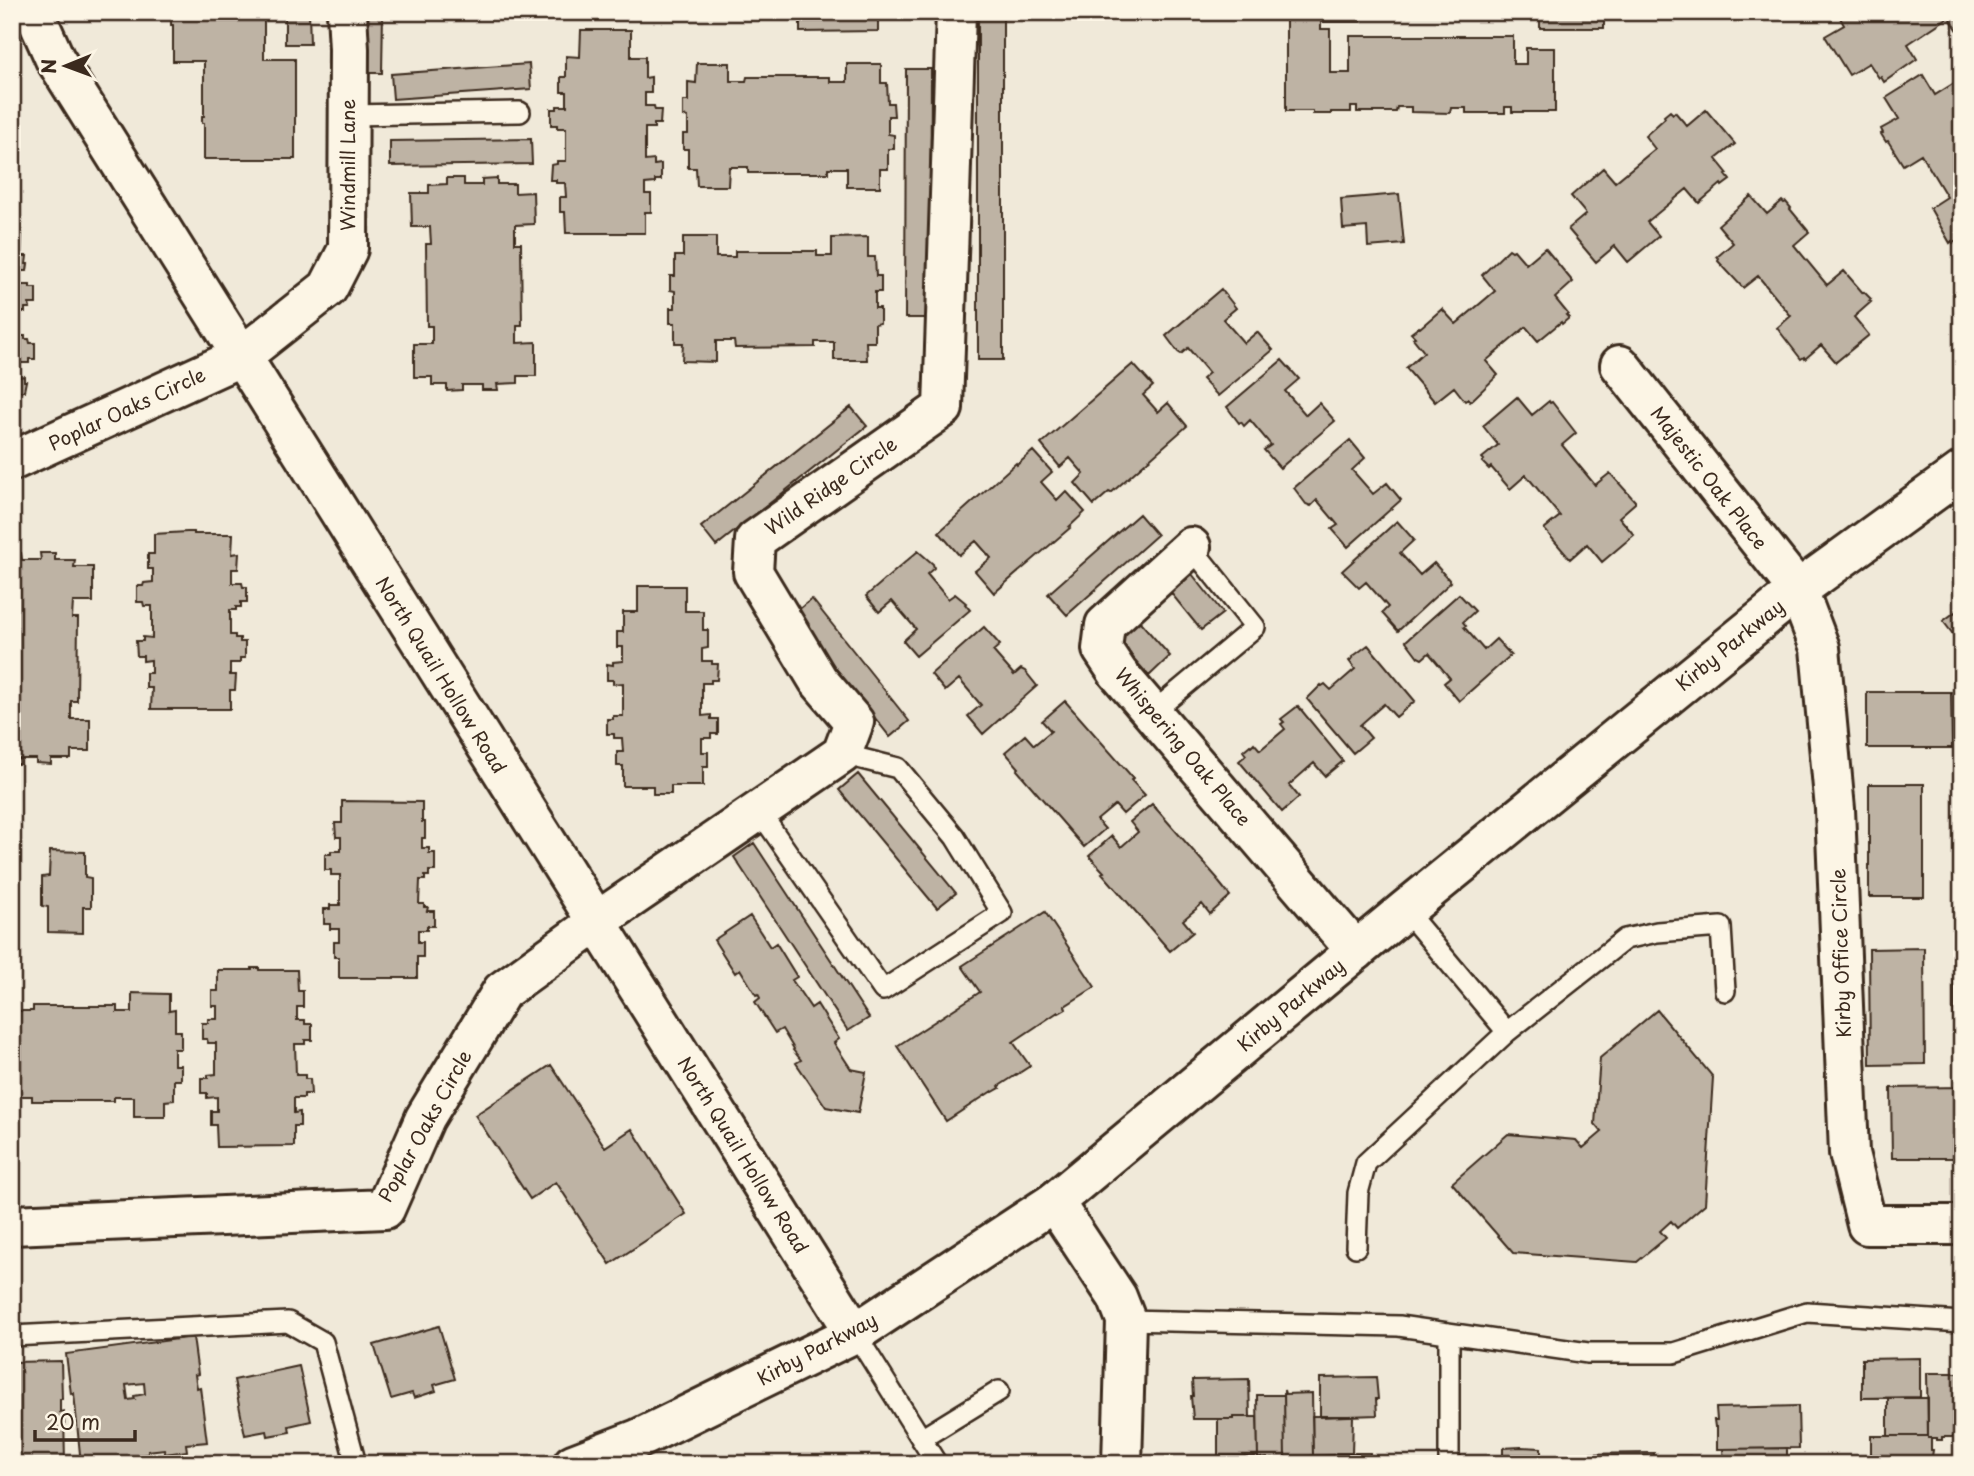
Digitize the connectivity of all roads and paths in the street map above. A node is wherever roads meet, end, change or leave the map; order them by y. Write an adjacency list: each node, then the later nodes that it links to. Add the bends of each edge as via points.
1 (34, 12): 6 (street, North Quail Hollow Road, via 55,58)
2 (347, 12): 5 (street, Windmill Lane)
3 (956, 12): 13 (street, Wild Ridge Circle, via 943,408 755,540 753,572 818,680 854,722)
4 (520, 112): 5 (lane)
5 (349, 115): 6 (street, Windmill Lane, via 348,249 328,288)
6 (242, 356): 8 (street, Poplar Oaks Circle); 16 (street, North Quail Hollow Road)
7 (1620, 365): 11 (street, Majestic Oak Place)
8 (12, 461)
9 (1962, 471): 11 (street, Kirby Parkway)
10 (1191, 547): 12 (street, Whispering Oak Place, via 1105,625 1101,649); 12 (lane, via 1255,627)
11 (1798, 590): 15 (street, Kirby Parkway); 21 (street, Kirby Office Circle, via 1820,648 1835,808 1849,1153 1867,1224)
12 (1152, 713): 17 (street, Whispering Oak Place)
13 (842, 754): 14 (street); 14 (lane, via 898,768 955,837 1002,913 883,990)
14 (759, 811): 16 (street)
15 (1405, 910): 17 (street, Kirby Parkway); 19 (lane)
16 (606, 916): 22 (street, Poplar Oaks Circle, via 502,990 425,1118 385,1209); 27 (street, North Quail Hollow Road)
17 (1356, 951): 20 (street, Kirby Parkway)
18 (1725, 991): 19 (lane, via 1721,927 1657,932 1625,939)
19 (1507, 1032): 23 (lane, via 1366,1163 1358,1194)
20 (1054, 1202): 24 (street, via 1117,1297); 27 (street, Kirby Parkway)
21 (1962, 1225)
22 (12, 1226)
23 (1356, 1247)
24 (1126, 1320): 26 (lane, via 1399,1326); 34 (street)
25 (1962, 1322): 26 (lane, via 1807,1312 1674,1353 1588,1353)
26 (1449, 1333): 35 (lane)
27 (855, 1334): 30 (lane); 32 (street, Kirby Parkway, via 638,1439)
28 (12, 1336): 31 (lane, via 288,1322 323,1342)
29 (999, 1391): 30 (lane)
30 (921, 1439): 33 (lane)
31 (356, 1464)
32 (573, 1464)
33 (937, 1464)
34 (1122, 1464)
35 (1449, 1464)

